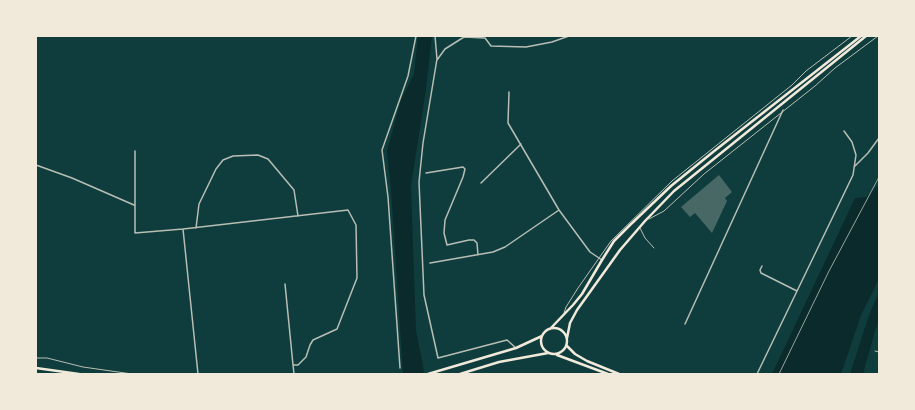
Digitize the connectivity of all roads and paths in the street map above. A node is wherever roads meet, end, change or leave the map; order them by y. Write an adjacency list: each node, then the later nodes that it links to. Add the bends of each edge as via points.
1 (416, 36): 47 (street, via 408,76 382,150 388,197)
2 (435, 36): 8 (street)
3 (569, 36): 8 (street, via 526,48 491,46 485,38 464,37 445,49)
4 (852, 36): 28 (street, via 672,181 611,241)
5 (861, 36): 28 (main road, via 671,186 630,225)
6 (866, 36): 22 (main road, via 674,191)
7 (878, 36): 10 (street)
8 (436, 61): 39 (street, via 419,182 424,295 438,358 506,340)
9 (509, 92): 13 (street, via 508,123)
10 (783, 110): 22 (street, via 704,174 664,211); 34 (street)
11 (844, 131): 16 (street, via 852,142 856,155)
12 (879, 138): 16 (street)
13 (521, 144): 18 (street); 20 (street)
14 (135, 151): 19 (street)
15 (36, 165): 19 (street)
16 (854, 167): 32 (street, via 853,175)
17 (426, 173): 27 (street, via 463,167 465,169 445,220 444,233 447,245 474,240 477,243)
18 (481, 183)
19 (134, 205): 25 (street, via 135,233)
20 (559, 210): 27 (street, via 505,247); 28 (street, via 590,252)
21 (298, 216): 24 (street); 24 (street, via 294,190 268,159 258,155 233,156 223,160 216,169 199,204); 45 (street, via 348,210 356,225 357,278 337,329 313,340 306,357 298,365)
22 (645, 221): 23 (main road)
23 (639, 227): 26 (street); 37 (main road, via 577,310 570,323)
24 (196, 228): 25 (street)
25 (183, 229): 51 (street)
26 (654, 248)
27 (478, 256): 29 (street)
28 (600, 259): 33 (street, via 578,288); 33 (main road, via 582,294)
29 (430, 263)
30 (762, 266): 32 (street, via 761,273)
31 (285, 284): 45 (street)
32 (797, 291): 57 (street)
33 (563, 316): 35 (main road)
34 (685, 324)
35 (550, 329): 36 (main road); 37 (main road, via 561,329)
36 (542, 336): 39 (main road); 42 (main road, via 541,344)
37 (567, 338): 38 (main road)
38 (567, 346): 43 (main road, via 564,351); 56 (main road, via 587,361)
39 (516, 348): 53 (main road)
40 (875, 351): 41 (street)
41 (879, 352)
42 (548, 353): 43 (main road); 54 (main road, via 499,362)
43 (556, 354): 48 (main road)
44 (36, 358): 50 (street)
45 (293, 365): 52 (street)
46 (36, 368): 49 (main road)
47 (400, 368)
48 (602, 373): 55 (main road)
49 (79, 374)
50 (132, 374)
51 (198, 374)
52 (294, 374)
53 (428, 374)
54 (460, 374)
55 (608, 374)
56 (619, 374)
57 (757, 374)

